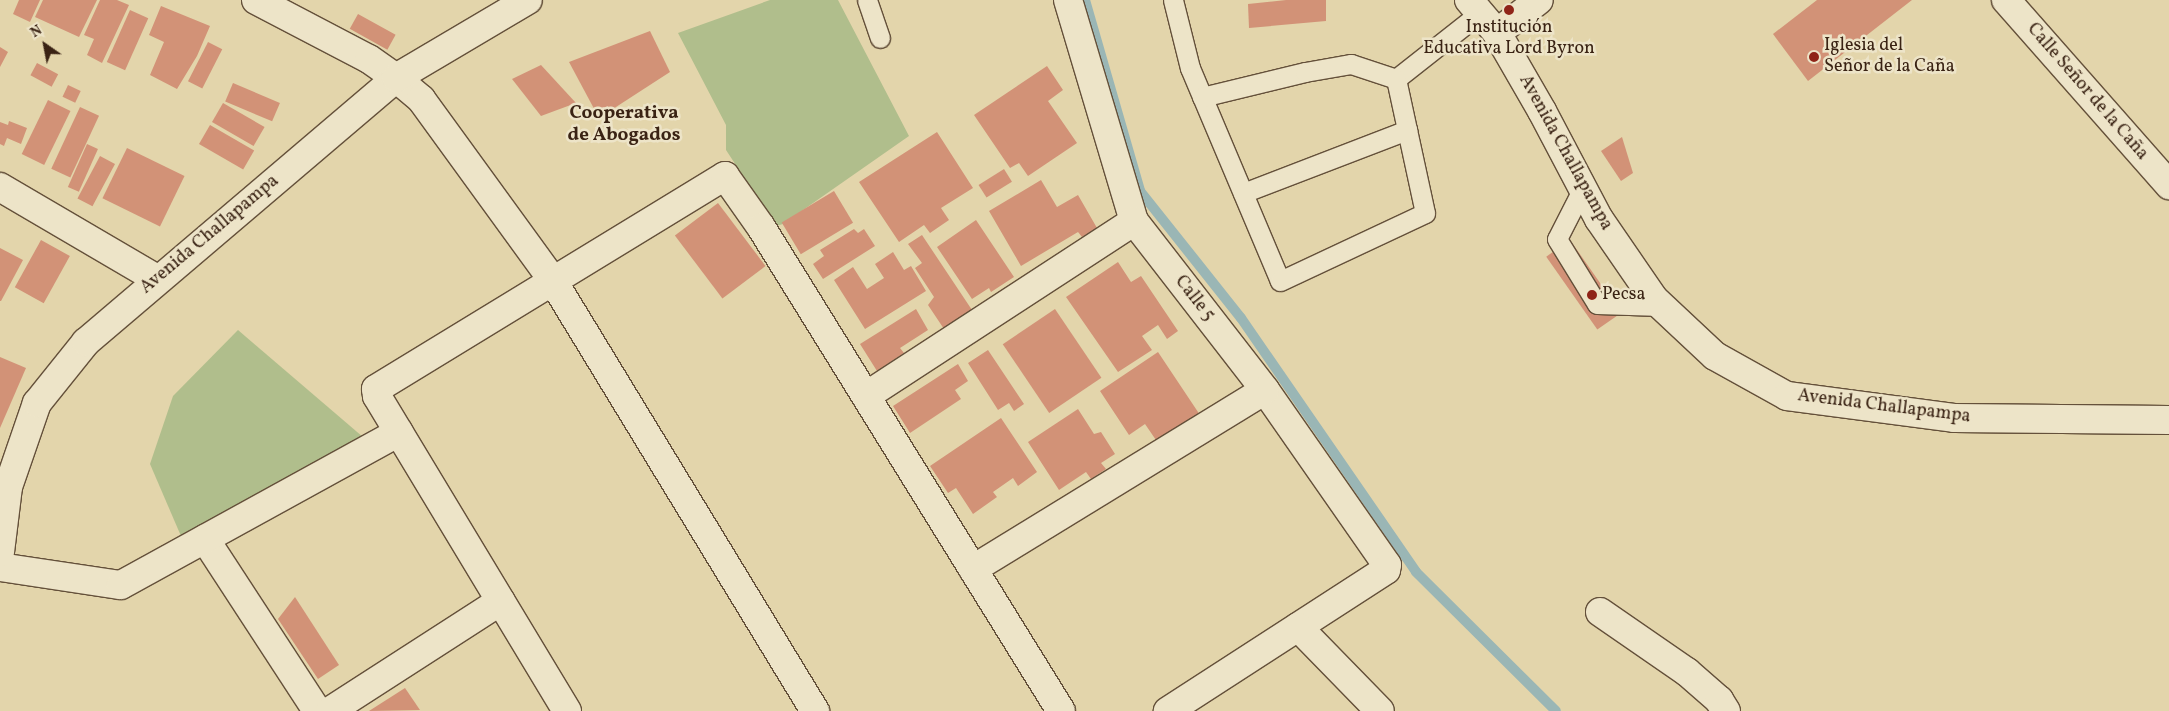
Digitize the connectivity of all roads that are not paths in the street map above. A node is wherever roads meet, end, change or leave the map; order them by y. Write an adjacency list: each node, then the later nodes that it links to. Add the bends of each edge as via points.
1 (256, 0): 10 (street, via 369,59)
2 (528, 0): 10 (street, Avenida Challapampa)
3 (867, 0): 9 (lane)
4 (1068, 0): 18 (street, Calle 5)
5 (1173, 0): 12 (lane, via 1190,68)
6 (1539, 0): 8 (street)
7 (2006, 0): 14 (street, Calle Señor de la Caña)
8 (1482, 15): 11 (lane); 16 (street, Avenida Challapampa)
9 (880, 38)
10 (396, 78): 19 (street, Avenida Challapampa); 20 (street, via 421,99)
11 (1396, 79): 12 (lane, via 1351,64); 13 (lane)
12 (1202, 97): 17 (lane)
13 (1407, 130): 17 (lane); 17 (lane, via 1425,213 1280,281)
14 (2169, 185)
15 (0, 187): 19 (street)
16 (1583, 188): 21 (street, Avenida Challapampa, via 1599,219); 21 (lane, via 1557,239 1597,304)
17 (1243, 193)
18 (1134, 221): 22 (street, Calle 5); 23 (street)
19 (157, 279): 26 (street, Avenida Challapampa, via 86,342 38,403)
20 (553, 281): 23 (street, via 725,176 761,227); 25 (street, via 378,386 377,396); 37 (street)
21 (1660, 306): 24 (street, Avenida Challapampa, via 1715,356 1787,396 1954,418)
22 (1264, 390): 30 (street); 33 (street, Calle 5, via 1387,566 1386,570)
23 (866, 396): 30 (street)
24 (2169, 420)
25 (399, 432): 27 (street); 31 (street)
26 (4, 484): 28 (street, Avenida Challapampa)
27 (205, 539): 29 (street, via 121,585); 34 (street)
28 (0, 552)
29 (0, 567)
30 (973, 569): 38 (street)
31 (501, 601): 35 (street); 36 (street)
32 (1600, 612): 41 (street, via 1687,672 1719,700)
33 (1298, 627): 39 (street); 40 (street)
34 (317, 711)
35 (330, 711)
36 (567, 711)
37 (815, 711)
38 (1060, 711)
39 (1168, 711)
40 (1380, 711)
41 (1726, 711)

